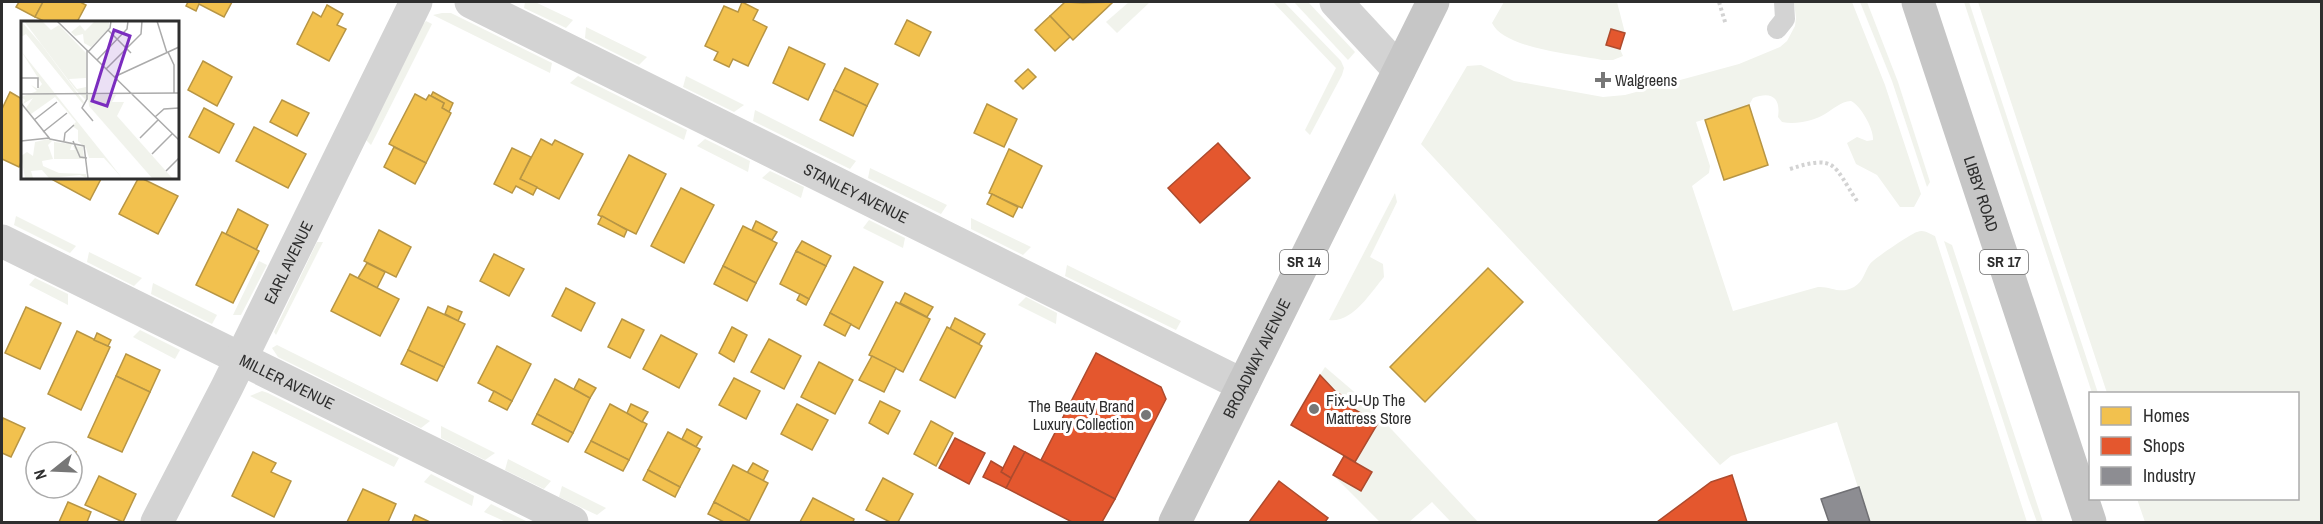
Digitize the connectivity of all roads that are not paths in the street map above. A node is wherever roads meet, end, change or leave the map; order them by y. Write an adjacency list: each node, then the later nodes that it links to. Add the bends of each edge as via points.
1 (416, 2): 10 (street, EARL AVENUE)
2 (471, 2): 11 (street, STANLEY AVENUE)
3 (1336, 2): 8 (street)
4 (1433, 2): 8 (main road, BROADWAY AVENUE / SR 14)
5 (1784, 2): 7 (lane, via 1785,19)
6 (1918, 2): 15 (main road, LIBBY ROAD / SR 17)
7 (1777, 29)
8 (1400, 70): 11 (main road, BROADWAY AVENUE / SR 14)
9 (2, 241): 10 (street, MILLER AVENUE)
10 (241, 357): 12 (street, EARL AVENUE); 13 (street, MILLER AVENUE)
11 (1244, 385): 14 (main road, BROADWAY AVENUE / SR 14)
12 (157, 522)
13 (572, 522)
14 (1175, 522)
15 (2090, 522)

